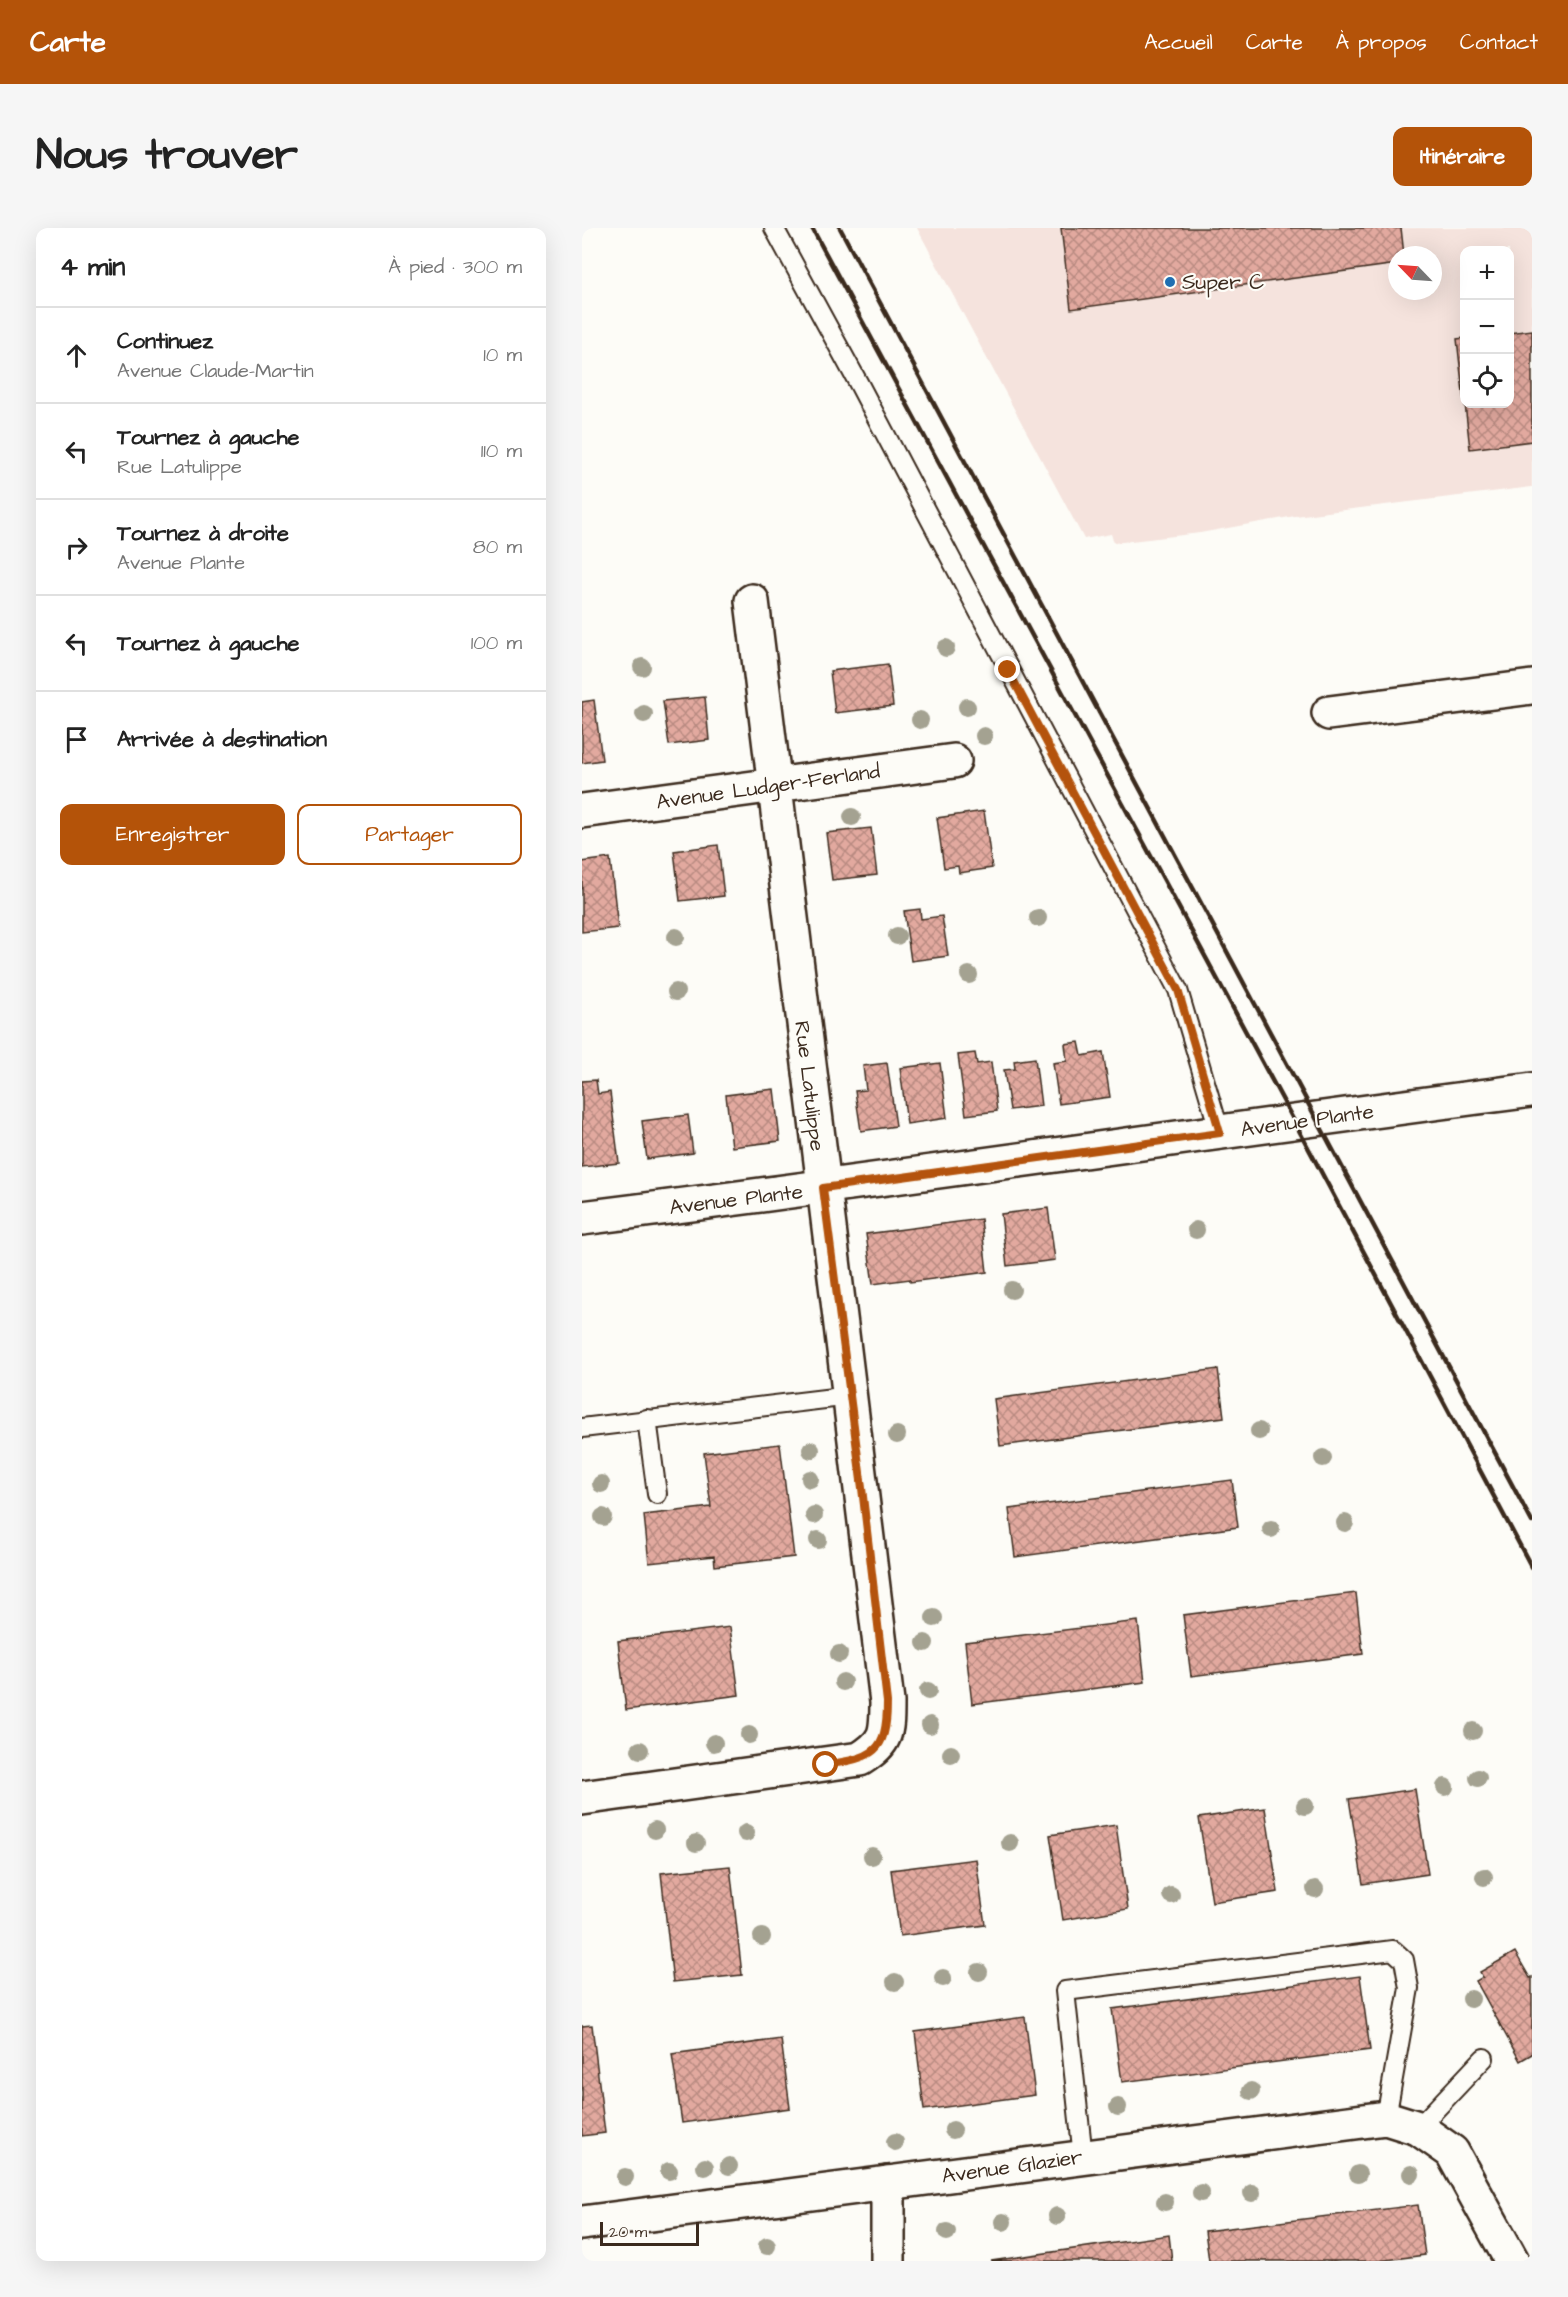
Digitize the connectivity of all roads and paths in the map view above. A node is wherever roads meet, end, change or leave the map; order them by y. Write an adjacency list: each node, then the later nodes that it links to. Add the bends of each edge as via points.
1 (774, 228): 9 (lane, via 1178,990)
2 (752, 601): 6 (street, Rue Latulippe)
3 (1532, 687): 4 (street)
4 (1329, 713)
5 (954, 761): 6 (street, Avenue Ludger-Ferland)
6 (773, 786): 7 (street, Avenue Ludger-Ferland); 10 (street, Rue Latulippe)
7 (582, 810)
8 (1532, 1090): 9 (street, Avenue Plante)
9 (1220, 1133): 10 (street, Avenue Plante)
10 (823, 1188): 11 (street, Avenue Plante); 12 (street, Rue Latulippe)
11 (582, 1218)
12 (850, 1396): 13 (lane); 16 (street, Rue Latulippe, via 887,1702 887,1726 877,1748 860,1760)
13 (647, 1419): 14 (lane); 15 (lane)
14 (582, 1428)
15 (657, 1494)
16 (582, 1798)
17 (1484, 2058): 19 (lane)
18 (1386, 2118): 19 (street, Avenue Glazier); 20 (street, Avenue Glazier); 20 (lane, via 1409,1988 1404,1960 1393,1950 1065,1991)
19 (1428, 2134): 24 (street, via 1452,2152)
20 (1083, 2157): 21 (street, Avenue Glazier)
21 (888, 2183): 22 (street, Avenue Glazier); 23 (street)
22 (582, 2223)
23 (888, 2261)
24 (1512, 2261)

